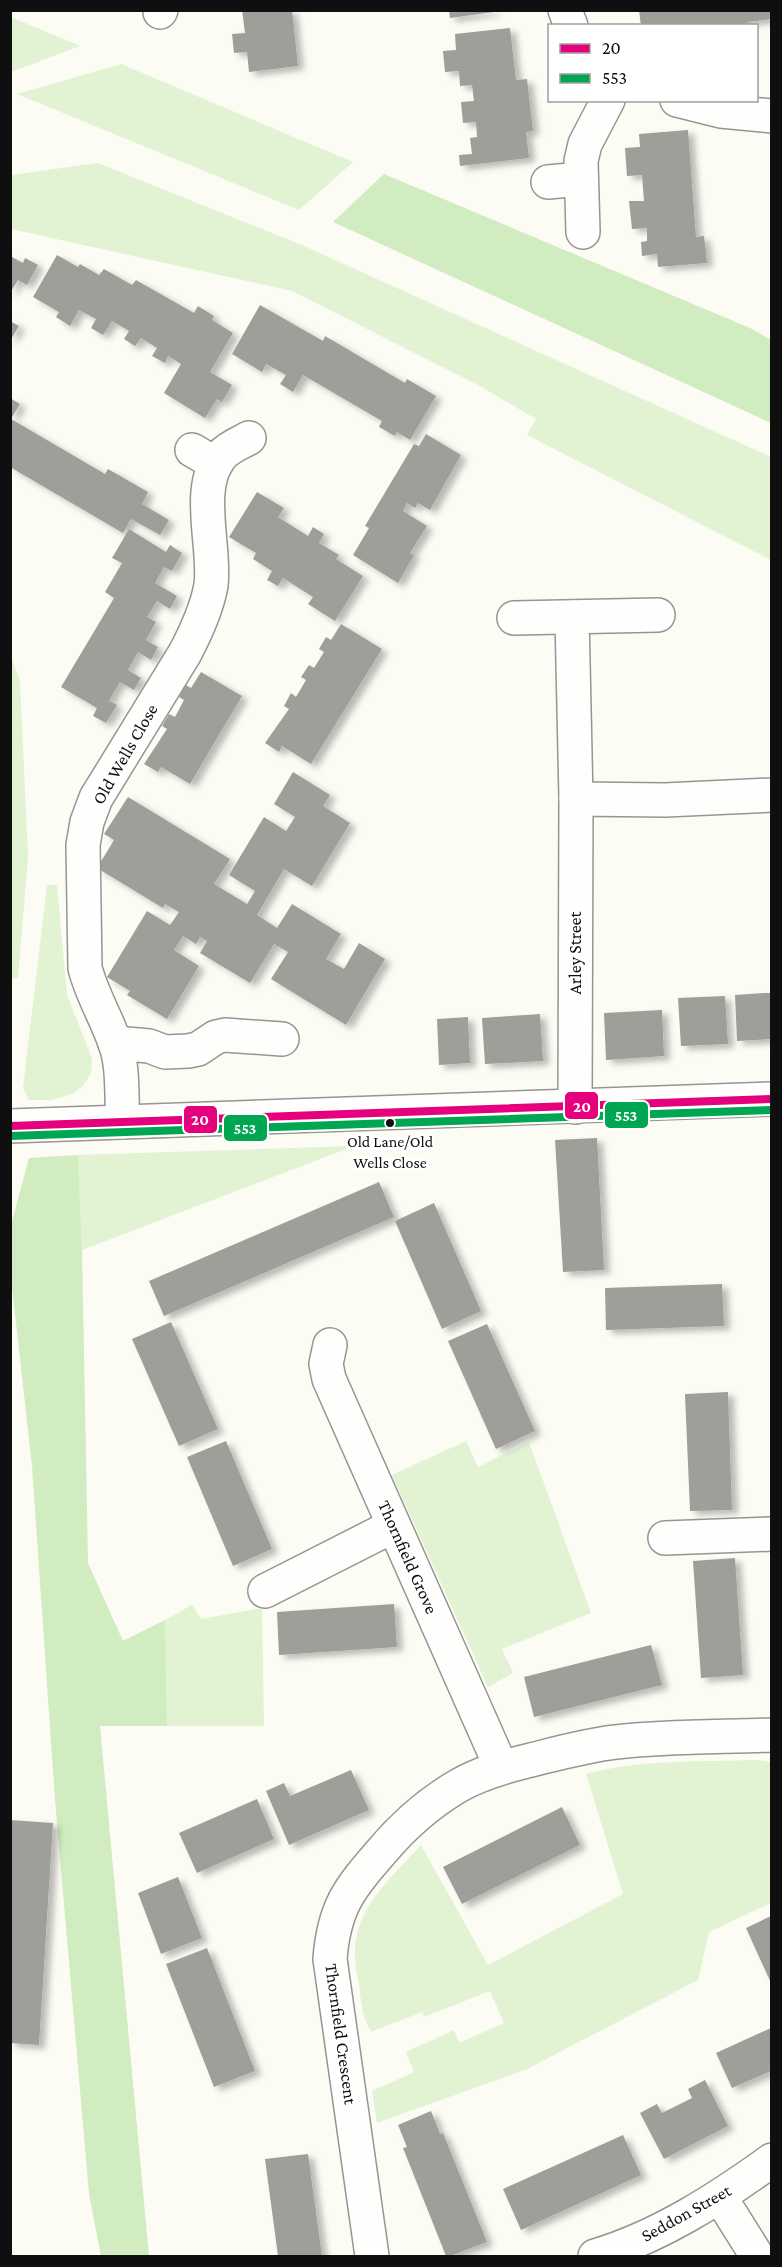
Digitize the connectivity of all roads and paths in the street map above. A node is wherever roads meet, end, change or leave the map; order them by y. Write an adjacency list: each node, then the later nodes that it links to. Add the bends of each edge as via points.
1 (607, 102): 4 (street, via 585,144)
2 (685, 102): 3 (street, via 721,111)
3 (771, 116)
4 (581, 179): 5 (street); 6 (street)
5 (548, 182)
6 (583, 232)
7 (249, 438): 14 (street, Old Wells Close, via 222,455 204,457 211,474 208,493 212,570 207,602 185,653 96,798 87,822 83,844 85,969)
8 (658, 615): 9 (street)
9 (572, 617): 10 (street); 12 (street, Arley Street)
10 (514, 618)
11 (771, 795): 12 (street)
12 (576, 799): 16 (street, Arley Street)
13 (282, 1039): 14 (street, via 225,1035 198,1049 165,1052 150,1046)
14 (115, 1043): 17 (street, Old Wells Close)
15 (771, 1099): 16 (street)
16 (574, 1107): 17 (street)
17 (123, 1122): 18 (street)
18 (10, 1126)
19 (330, 1345): 20 (street, Thornfield Grove, via 326,1364 329,1379)
20 (393, 1526): 23 (street); 25 (street, Thornfield Grove)
21 (771, 1534): 22 (street)
22 (665, 1538)
23 (265, 1591)
24 (771, 1735): 25 (street, Thornfield Crescent, via 616,1742)
25 (501, 1767): 28 (street, Thornfield Crescent, via 460,1784 409,1821 372,1862 337,1914 330,1959)
26 (771, 2160): 27 (street, Seddon Street)
27 (720, 2197): 29 (street, Seddon Street, via 663,2228); 30 (street)
28 (372, 2256)
29 (595, 2256)
30 (757, 2256)

